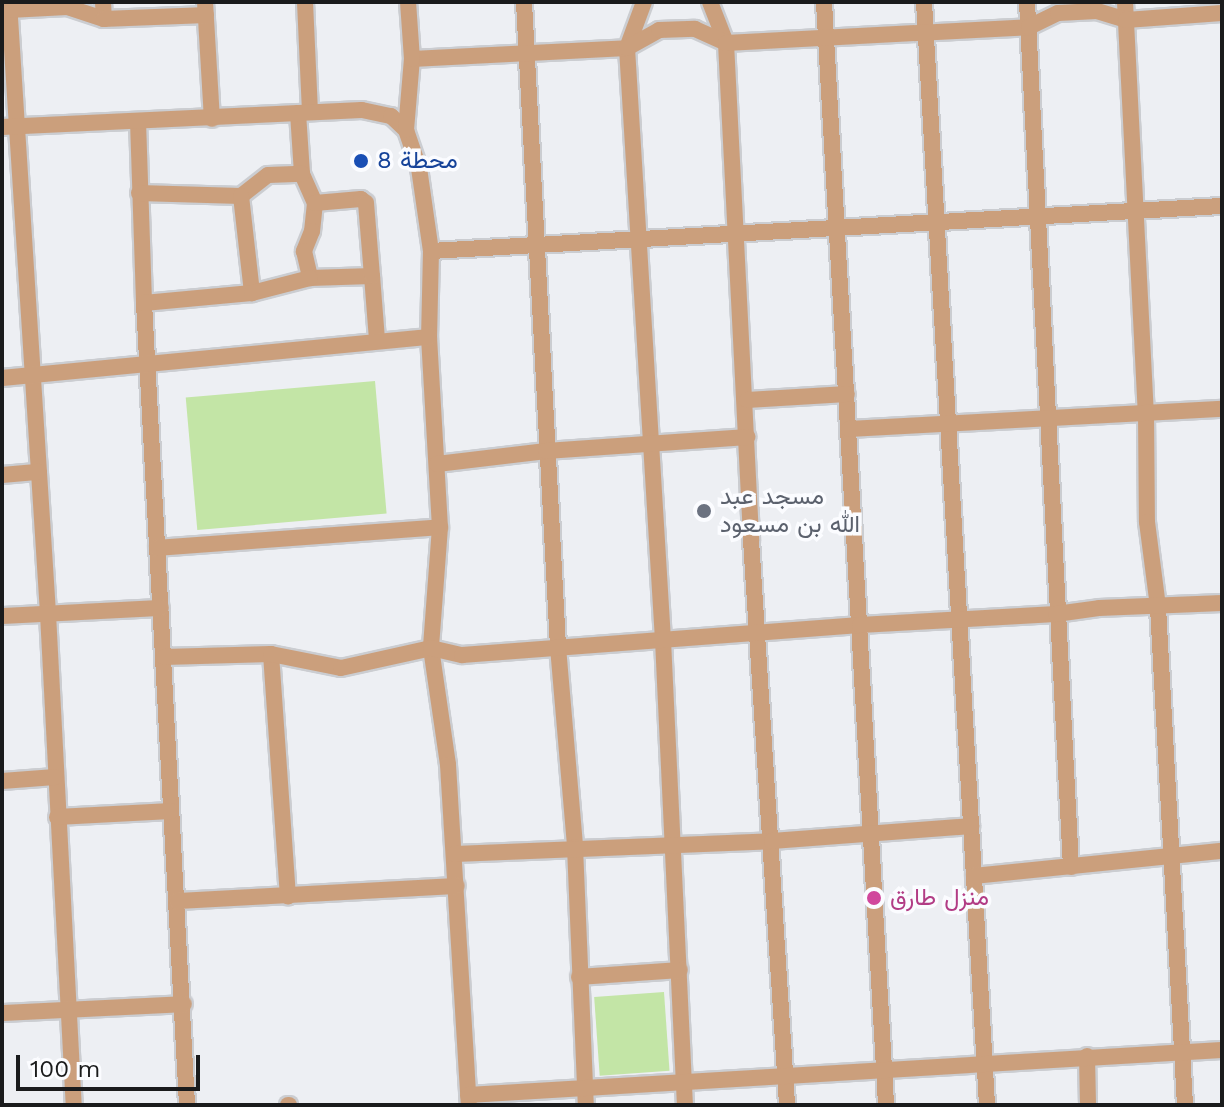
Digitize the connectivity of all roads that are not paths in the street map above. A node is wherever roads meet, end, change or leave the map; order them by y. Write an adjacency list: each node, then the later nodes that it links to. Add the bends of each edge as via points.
1 (103, 2): 14 (street)
2 (305, 2): 23 (street)
3 (408, 2): 22 (street)
4 (524, 2): 21 (street)
5 (644, 2): 20 (street)
6 (710, 2): 19 (street)
7 (824, 2): 18 (street)
8 (924, 2): 17 (street)
9 (1027, 2): 16 (street)
10 (1125, 2): 15 (street)
11 (9, 6): 14 (street, via 67,7); 26 (street)
12 (206, 9): 14 (street); 24 (street)
13 (1222, 13): 15 (street)
14 (104, 19)
15 (1126, 20): 16 (street, via 1097,11 1058,13); 33 (street)
16 (1029, 27): 17 (street); 34 (street)
17 (926, 30): 18 (street); 35 (street)
18 (826, 37): 19 (street); 36 (street)
19 (726, 43): 20 (street, via 695,29 659,30); 37 (street)
20 (627, 48): 21 (street); 38 (street)
21 (527, 53): 22 (street); 39 (street)
22 (412, 59): 27 (street)
23 (304, 113): 24 (street); 27 (street, via 373,111 391,116); 28 (street)
24 (212, 119): 25 (street)
25 (138, 121): 26 (street); 29 (street)
26 (10, 127): 48 (street)
27 (406, 130): 40 (street, via 419,168)
28 (302, 174): 30 (street, via 268,175); 31 (street)
29 (139, 193): 30 (street); 44 (street)
30 (241, 196): 43 (street)
31 (315, 203): 41 (street, via 366,203); 42 (street, via 304,251)
32 (1222, 206): 33 (street)
33 (1137, 212): 34 (street); 53 (street)
34 (1039, 218): 35 (street); 54 (street)
35 (936, 223): 36 (street); 55 (street)
36 (839, 228): 37 (street); 50 (street)
37 (738, 233): 38 (street); 51 (street)
38 (638, 239): 39 (street); 58 (street)
39 (537, 245): 40 (street); 59 (street)
40 (431, 251): 45 (street)
41 (372, 276): 42 (street); 46 (street)
42 (310, 278): 43 (street)
43 (252, 293): 44 (street)
44 (144, 303): 47 (street)
45 (429, 337): 46 (street); 60 (street)
46 (377, 340): 47 (street)
47 (147, 364): 48 (street); 64 (street)
48 (33, 377): 49 (street); 61 (street)
49 (2, 378)
50 (847, 394): 51 (street); 56 (street)
51 (747, 400): 57 (street)
52 (1222, 409): 53 (street)
53 (1146, 414): 54 (street); 66 (street, via 1147,522)
54 (1050, 419): 55 (street); 69 (street)
55 (947, 425): 56 (street); 71 (street)
56 (849, 429): 72 (street)
57 (748, 437): 58 (street); 73 (street)
58 (650, 443): 59 (street); 74 (street)
59 (546, 451): 60 (street); 75 (street)
60 (437, 464): 63 (street)
61 (39, 472): 62 (street); 68 (street)
62 (2, 475)
63 (440, 527): 64 (street); 76 (street)
64 (157, 548): 67 (street)
65 (1222, 603): 66 (street)
66 (1158, 607): 69 (street); 90 (street)
67 (161, 608): 68 (street); 78 (street)
68 (48, 614): 70 (street); 79 (street)
69 (1056, 614): 71 (street); 91 (street)
70 (2, 616)
71 (959, 619): 72 (street); 83 (street)
72 (860, 625): 73 (street); 84 (street)
73 (758, 634): 74 (street); 85 (street)
74 (663, 640): 75 (street); 86 (street)
75 (558, 647): 76 (street, via 462,655); 87 (street)
76 (431, 648): 77 (street, via 341,668); 89 (street)
77 (271, 654): 78 (street); 94 (street)
78 (164, 657): 81 (street)
79 (55, 777): 80 (street); 82 (street)
80 (2, 781)
81 (171, 811): 82 (street); 95 (street)
82 (57, 817): 99 (street)
83 (971, 826): 84 (street); 92 (street)
84 (871, 835): 85 (street); 105 (street)
85 (772, 841): 86 (street); 106 (street)
86 (673, 845): 87 (street); 96 (street)
87 (575, 847): 89 (street); 97 (street)
88 (1222, 851): 90 (street)
89 (455, 854): 93 (street)
90 (1172, 855): 91 (street); 102 (street)
91 (1071, 867): 92 (street)
92 (974, 876): 104 (street)
93 (457, 886): 94 (street); 109 (street)
94 (288, 896): 95 (street)
95 (177, 901): 98 (street)
96 (680, 970): 97 (street); 107 (street)
97 (579, 977): 108 (street)
98 (184, 1004): 99 (street); 111 (street)
99 (69, 1009): 100 (street); 110 (street)
100 (2, 1013)
101 (1222, 1050): 102 (street)
102 (1182, 1051): 103 (street); 118 (street)
103 (1087, 1056): 104 (street); 117 (street)
104 (985, 1063): 105 (street); 116 (street)
105 (884, 1070): 106 (street); 115 (street)
106 (785, 1074): 107 (street); 114 (street)
107 (684, 1079): 108 (street); 113 (street)
108 (585, 1086): 109 (street); 112 (street)
109 (467, 1102)
110 (74, 1105)
111 (187, 1105)
112 (586, 1105)
113 (685, 1105)
114 (787, 1105)
115 (886, 1105)
116 (987, 1105)
117 (1088, 1105)
118 (1185, 1105)

